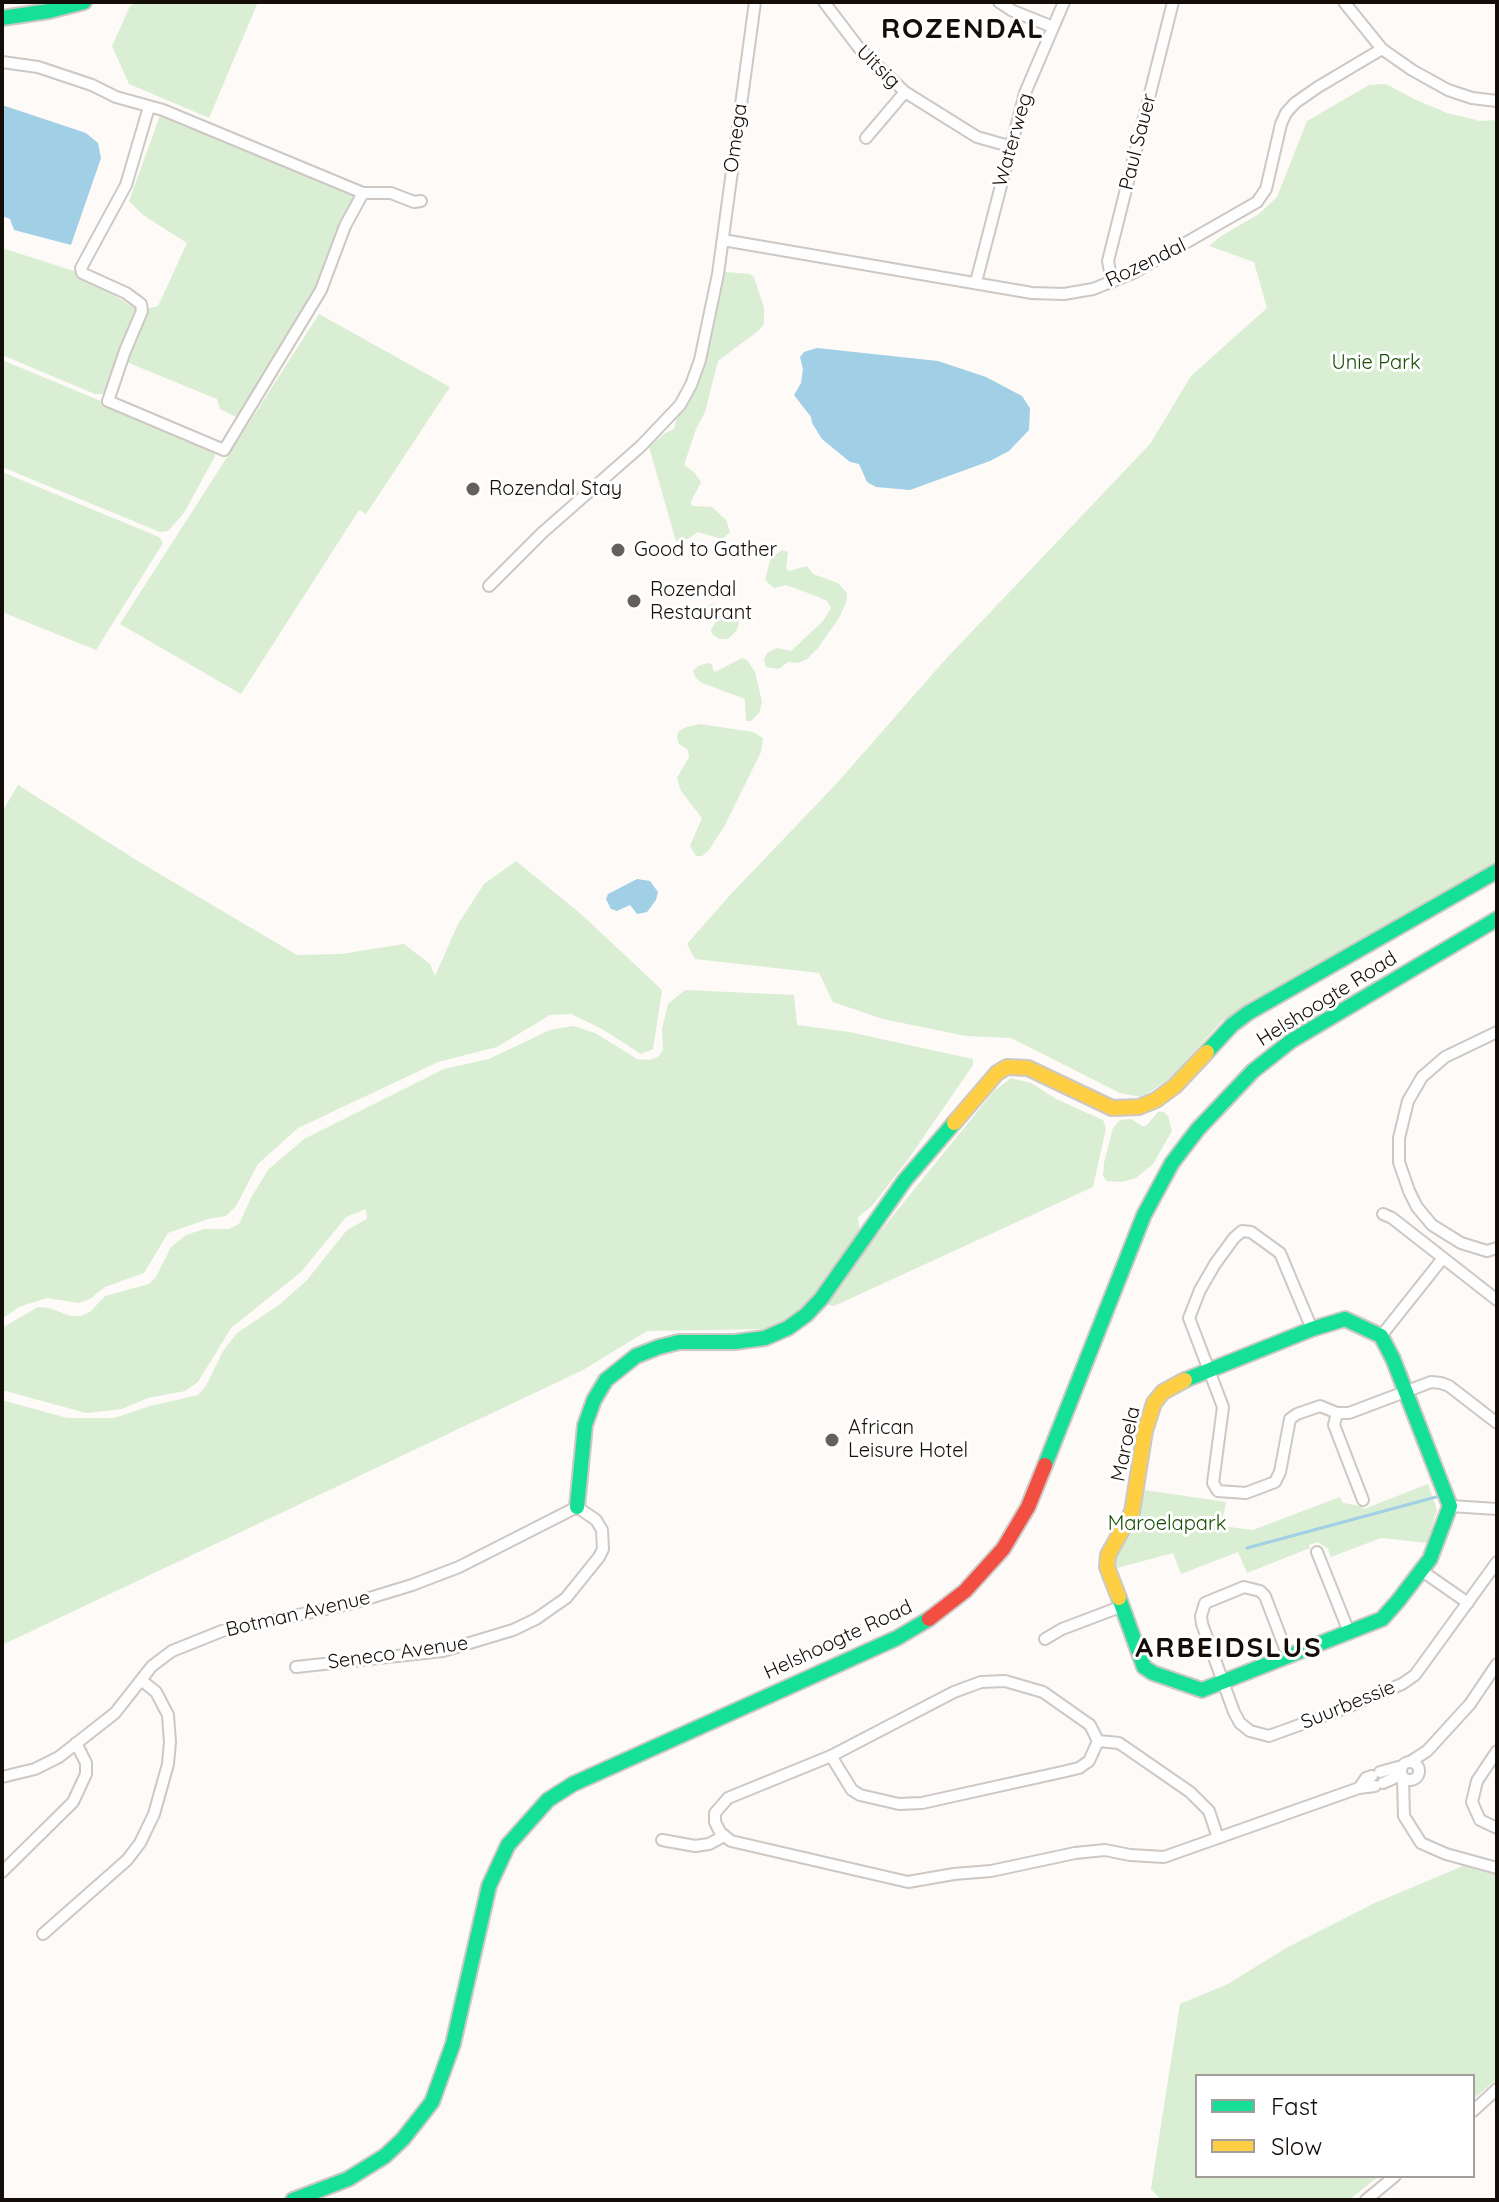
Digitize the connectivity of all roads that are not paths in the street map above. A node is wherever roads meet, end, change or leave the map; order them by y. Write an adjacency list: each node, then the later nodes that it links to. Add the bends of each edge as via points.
1 (84, 2): 8 (street)
2 (755, 2): 19 (street, Omega)
3 (824, 2): 12 (street, Uitsig, via 859,48)
4 (999, 2): 9 (street)
5 (1064, 2): 9 (street, Waterweg)
6 (1173, 2): 21 (street, Paul Sauer, via 1108,261)
7 (1344, 2): 10 (street)
8 (2, 18)
9 (1053, 27): 16 (street, Waterweg)
10 (1382, 49): 13 (street, via 1448,90); 21 (street, Rozendal, via 1286,113 1266,189 1257,202)
11 (2, 62): 14 (street, via 38,67)
12 (905, 92): 15 (street, Uitsig); 16 (street, Uitsig, via 977,137)
13 (1497, 101)
14 (149, 107): 17 (street); 17 (street, via 126,185 81,268 141,304 108,401 224,450 314,304)
15 (866, 138)
16 (1009, 146): 20 (street, Waterweg)
17 (363, 193): 18 (street)
18 (421, 201)
19 (723, 240): 20 (street, Rozendal); 22 (street, Omega, via 700,360 680,405)
20 (976, 282): 21 (street, Rozendal, via 1047,295)
21 (1112, 282)
22 (489, 586)
23 (1497, 871): 38 (street, via 1248,1013 1175,1086 1139,1107 1112,1108 1028,1068 1007,1067 997,1073 905,1180 806,1315 765,1338 659,1347 636,1356 606,1380 585,1425)
24 (1497, 919): 68 (street, Helshoogte Road, via 1291,1041 1253,1071 1198,1129 1144,1215 1028,1507 1003,1549 965,1591 897,1638 573,1784 526,1822 508,1845 489,1886 453,2044 432,2102 385,2156 348,2179)
25 (1497, 1032): 27 (street, via 1445,1057 1422,1077 1408,1101 1399,1138 1399,1162 1409,1191 1432,1225 1461,1243 1487,1251)
26 (1383, 1214): 28 (street)
27 (1497, 1248)
28 (1443, 1258): 29 (street); 31 (street)
29 (1497, 1300)
30 (1312, 1329): 31 (street, Maroela, via 1345,1319); 32 (street, Maroela); 32 (street, via 1280,1253 1242,1231 1215,1264 1189,1318)
31 (1381, 1336): 33 (street)
32 (1209, 1371): 34 (street, via 1223,1407 1213,1483 1218,1491 1246,1493 1275,1482 1290,1419 1320,1406); 44 (street, Maroela, via 1163,1392 1154,1403 1132,1512 1108,1555)
33 (1405, 1392): 34 (street); 35 (street, via 1441,1383); 37 (street)
34 (1337, 1413): 36 (street, via 1334,1425)
35 (1497, 1423)
36 (1363, 1500)
37 (1450, 1506): 39 (street); 42 (street, Maroela)
38 (577, 1507): 49 (street, Seneco Avenue, via 596,1520 603,1549 566,1598 536,1619 443,1651); 50 (street, Botman Avenue, via 412,1585 222,1631 161,1657)
39 (1497, 1509)
40 (1317, 1552): 45 (street)
41 (1497, 1562): 43 (street, Suurbessie)
42 (1422, 1571): 43 (street); 45 (street, Maroela, via 1382,1619)
43 (1468, 1603): 51 (street, Suurbessie, via 1415,1675 1402,1684 1280,1733 1259,1735 1240,1723)
44 (1120, 1607): 46 (street); 51 (street, Maroela, via 1144,1667 1202,1690)
45 (1349, 1632): 47 (street, Maroela)
46 (1045, 1639)
47 (1288, 1656): 51 (street, Maroela); 51 (street, Suurbessie, via 1260,1591 1244,1587 1213,1599 1205,1603 1201,1616)
48 (1497, 1664): 56 (street, via 1470,1704)
49 (296, 1667)
50 (141, 1680): 53 (street, Botman Avenue, via 115,1713); 64 (street, via 156,1692 168,1715 168,1764 154,1814 127,1860)
51 (1223, 1682)
52 (1098, 1741): 55 (street, via 1090,1725 1043,1692 1005,1681 981,1682); 55 (street, via 1089,1761 1079,1768 922,1803 860,1795); 60 (street, via 1119,1743 1190,1792 1209,1811)
53 (76, 1743): 57 (street, Botman Avenue, via 47,1764); 63 (street, via 86,1774 73,1802)
54 (1497, 1751): 58 (street, via 1477,1781 1472,1802 1480,1820)
55 (831, 1756): 59 (street, via 728,1798 715,1813)
56 (1404, 1772): 60 (street); 62 (street, via 1404,1816 1421,1843)
57 (2, 1777)
58 (1497, 1828)
59 (724, 1836): 60 (street, via 908,1882 1105,1850 1164,1857); 61 (street, via 695,1846)
60 (1218, 1838)
61 (662, 1840)
62 (1497, 1868)
63 (2, 1872)
64 (43, 1934)
65 (1497, 2089): 66 (street)
66 (1475, 2109)
67 (1393, 2178): 69 (street)
68 (293, 2200)
69 (1366, 2200)

